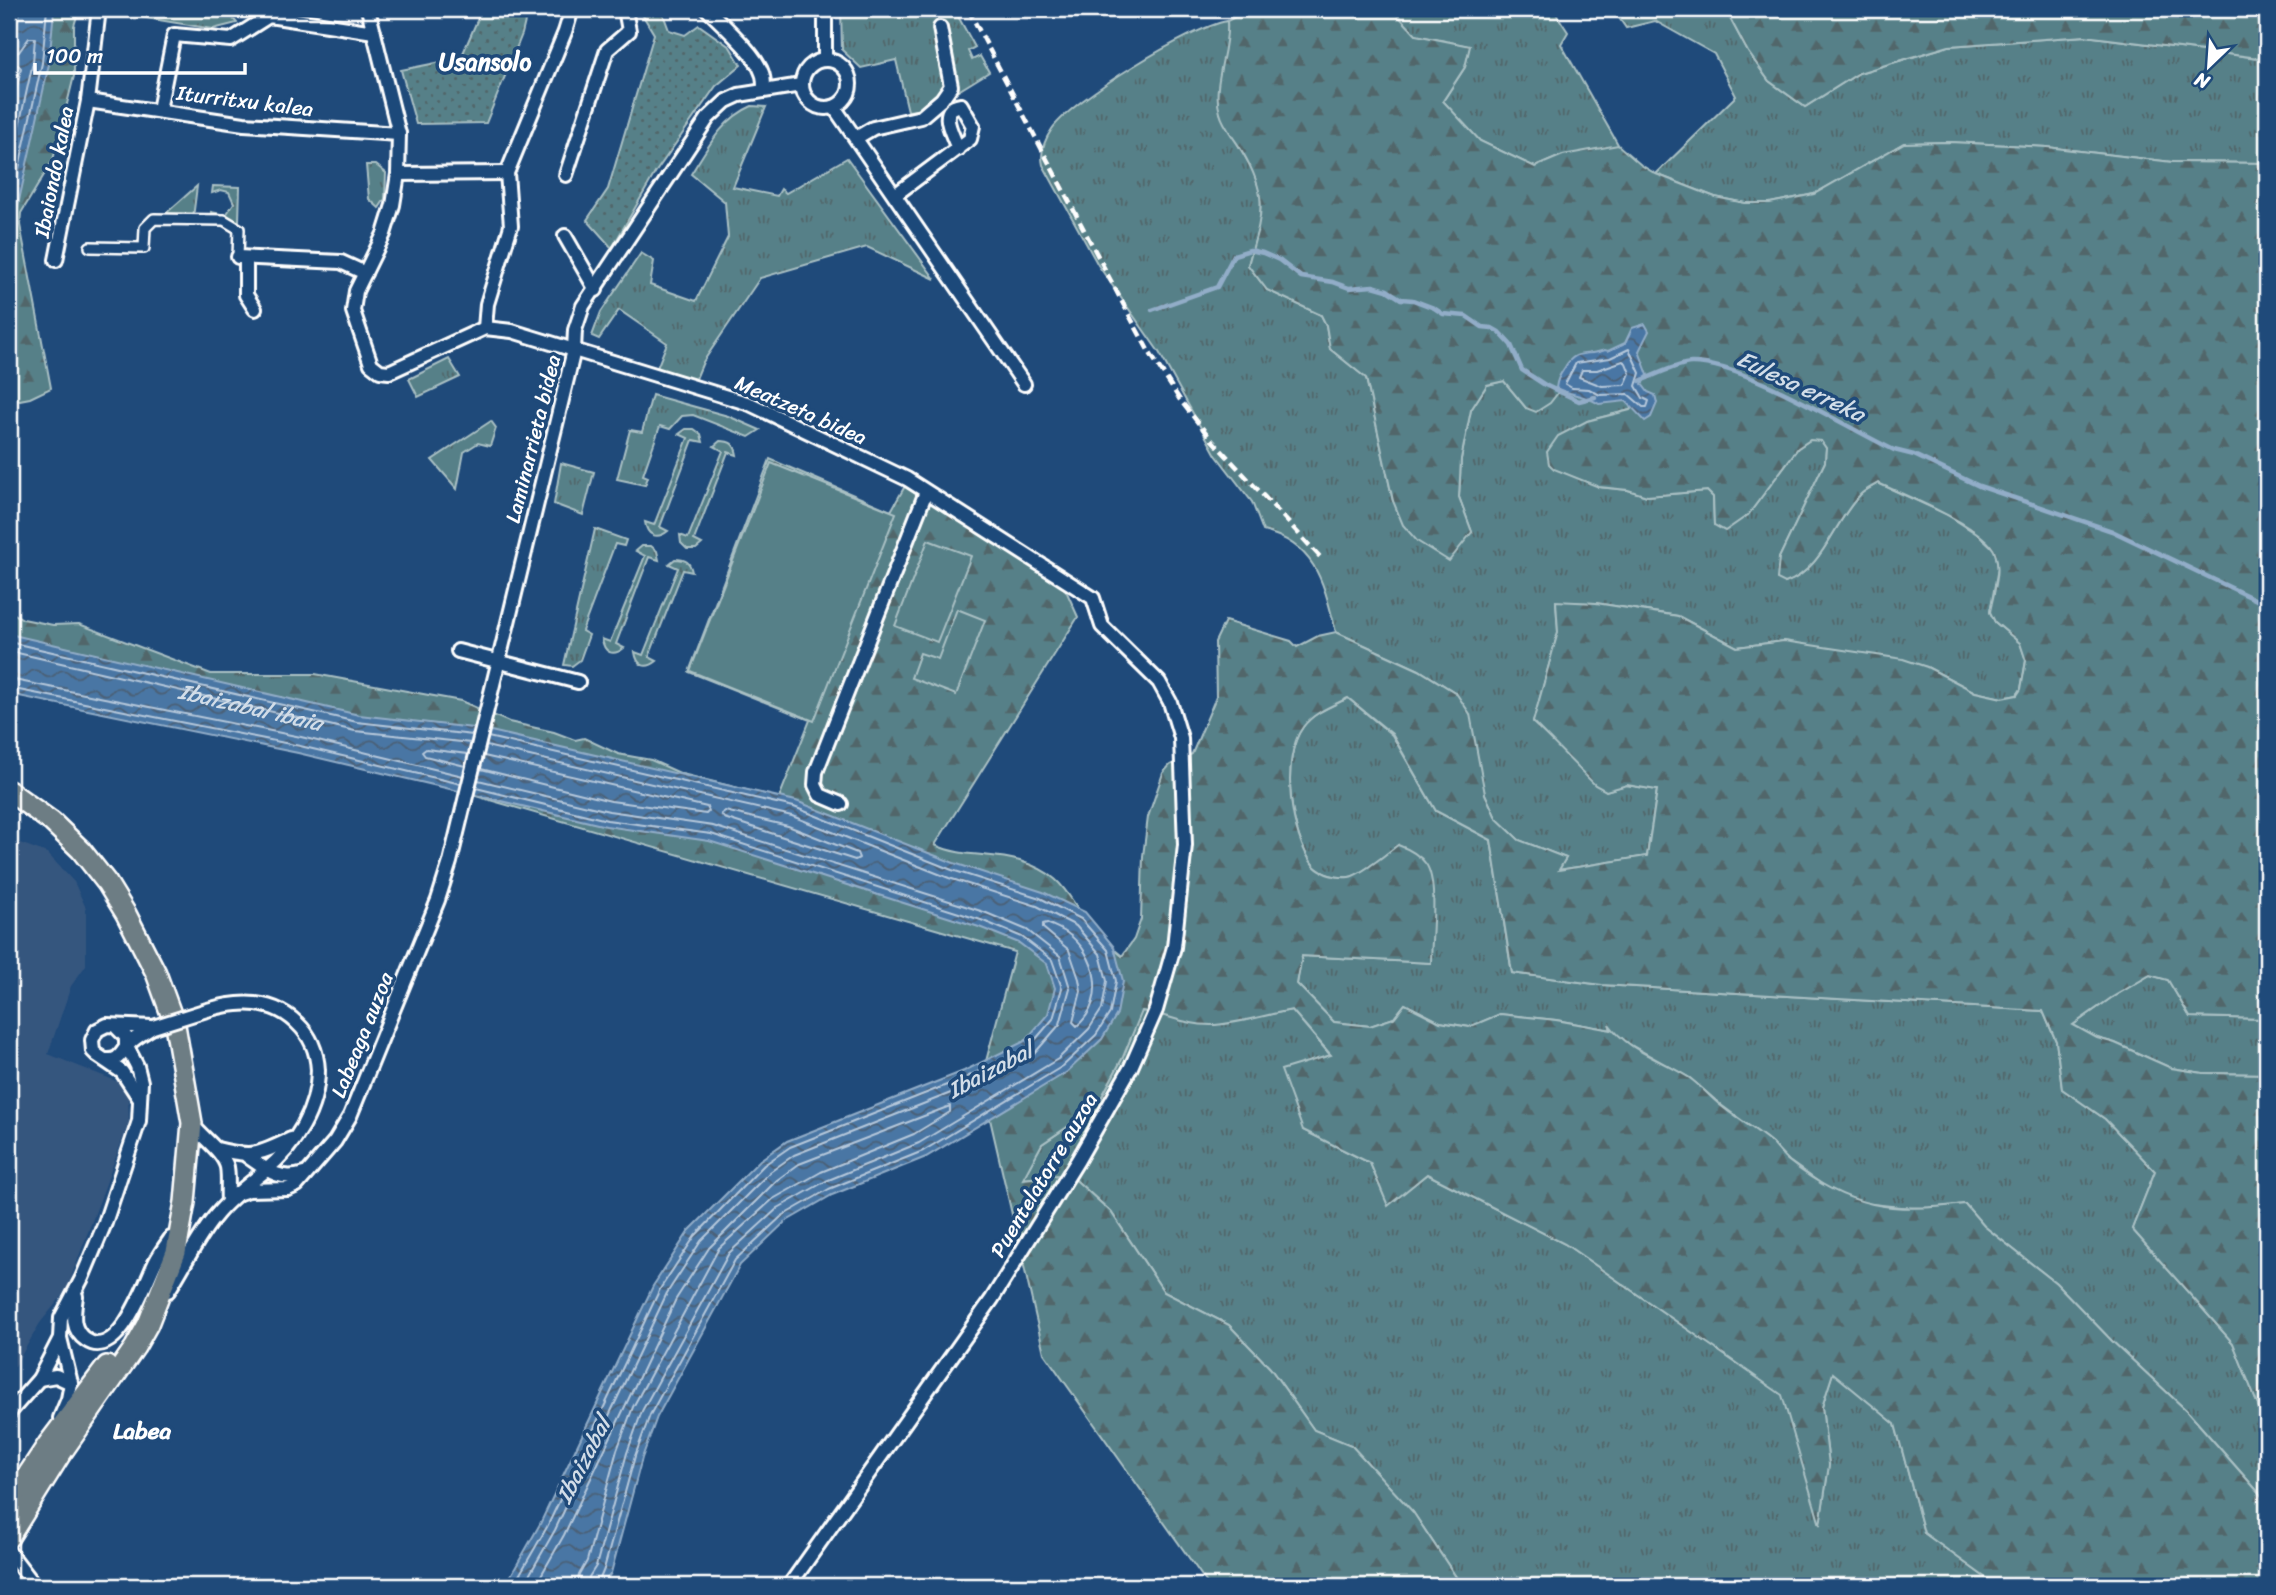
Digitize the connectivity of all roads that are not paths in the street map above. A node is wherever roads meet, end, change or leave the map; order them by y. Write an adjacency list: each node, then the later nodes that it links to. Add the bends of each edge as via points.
1 (99, 9): 12 (street, Ibaiondo kalea)
2 (368, 9): 8 (street)
3 (572, 9): 18 (street)
4 (625, 9): 20 (street, via 629,31 607,50)
5 (708, 9): 11 (street, via 758,65)
6 (825, 9): 9 (street)
7 (940, 29): 16 (street, via 951,86 942,99 921,117 873,128)
8 (374, 32): 14 (street, via 269,16 231,40 174,35); 15 (street)
9 (825, 59): 10 (street, via 810,64); 13 (street, via 839,63 849,75 846,97)
10 (801, 85): 11 (street, Laminarrieta bidea); 13 (street, via 812,104)
11 (764, 89): 27 (street, Laminarrieta bidea, via 726,101 708,118)
12 (88, 101): 14 (street, Iturritxu kalea); 25 (street, Ibaiondo kalea)
13 (834, 107): 16 (street)
14 (159, 110): 15 (street, Iturritxu kalea, via 244,124)
15 (399, 134): 19 (street)
16 (856, 138): 21 (street)
17 (958, 149): 21 (street)
18 (507, 173): 19 (street); 29 (street, via 511,226 486,304)
19 (398, 174): 26 (street, via 384,234)
20 (566, 175)
21 (895, 195): 31 (street)
22 (565, 236): 27 (street)
23 (90, 247): 24 (street, via 144,248 145,228 154,219 224,220 239,229)
24 (242, 257): 26 (street, via 341,262); 28 (street, via 246,295)
25 (56, 260)
26 (365, 272): 29 (street, via 356,291 354,311 371,364 380,371 388,372)
27 (596, 290): 30 (street, Laminarrieta bidea, via 583,306)
28 (255, 309)
29 (485, 328): 30 (street, Meatzeta bidea, via 512,331)
30 (574, 350): 32 (street, Meatzeta bidea, via 750,404); 34 (street, Laminarrieta bidea)
31 (1024, 384)
32 (926, 492): 36 (street, Meatzeta bidea, via 1093,598 1102,625 1159,682); 38 (street, via 816,772 820,795)
33 (458, 651): 34 (street)
34 (499, 662): 35 (street); 39 (street, Laminarrieta bidea)
35 (578, 682)
36 (1179, 729): 66 (street, Puentelatorre auzoa, via 1185,845 1174,947 1156,1010 1131,1067 992,1299)
37 (9, 791): 45 (highway, via 81,850 126,914 156,972 175,1025)
38 (841, 804)
39 (438, 900): 50 (street, Labeaga auzoa, via 350,1116 335,1141)
40 (153, 1027): 41 (street); 42 (street); 46 (street, Labeaga auzoa, bridge, via 227,1004 260,1004 281,1010 311,1038 317,1060 314,1101)
41 (117, 1028): 42 (street, via 126,1037); 43 (street, via 107,1026 94,1034 93,1051)
42 (126, 1045): 43 (street, via 117,1059); 44 (street, via 141,1082)
43 (105, 1060): 44 (street, via 121,1072)
44 (139, 1098): 55 (street, via 139,1121)
45 (192, 1123): 47 (street); 53 (highway)
46 (297, 1136): 48 (street); 49 (street, Labeaga auzoa)
47 (216, 1149): 48 (street); 52 (street, via 227,1166)
48 (247, 1156): 49 (street)
49 (270, 1171): 50 (street, via 290,1179); 51 (street); 52 (street, Labeaga auzoa)
50 (304, 1174): 51 (street, Labeaga auzoa, via 297,1185)
51 (274, 1190): 52 (street, Labeaga auzoa, via 249,1190)
52 (232, 1197): 56 (street, Labeaga auzoa, via 190,1252)
53 (185, 1202): 54 (highway); 56 (highway, via 176,1252)
54 (171, 1238): 55 (street, via 134,1309 108,1342 89,1343 75,1326); 61 (highway, via 156,1281 128,1336)
55 (77, 1289): 57 (street, via 61,1318)
56 (148, 1324): 63 (highway)
57 (60, 1338): 58 (street); 59 (street)
58 (39, 1379): 59 (street, via 56,1376); 60 (street)
59 (72, 1383): 61 (street)
60 (9, 1413)
61 (48, 1444): 62 (highway)
62 (9, 1503)
63 (9, 1537)
64 (9, 1552): 65 (street)
65 (35, 1586)
66 (789, 1586)

